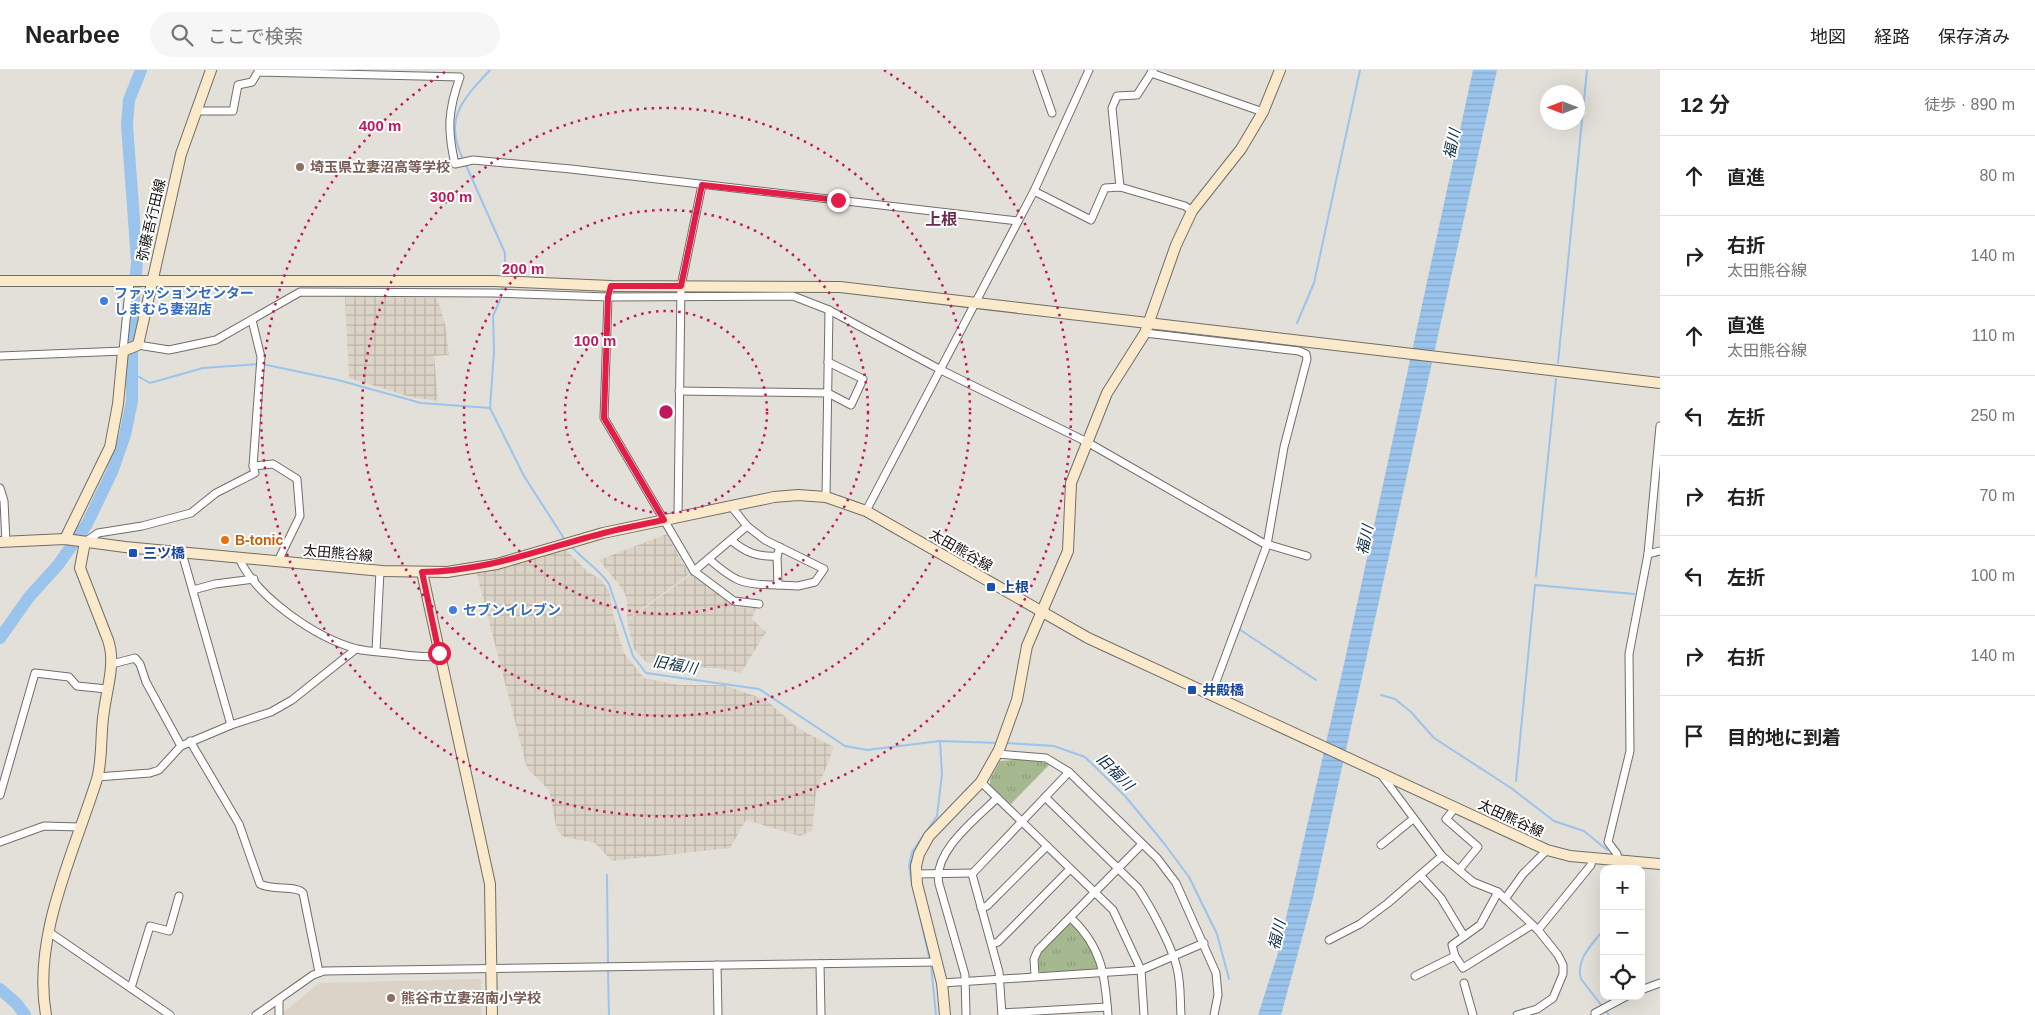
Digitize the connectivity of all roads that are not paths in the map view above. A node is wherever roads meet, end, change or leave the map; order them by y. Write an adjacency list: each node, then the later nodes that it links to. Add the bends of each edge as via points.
1 (211, 70): 7 (street, 弥藤吾行田線)
2 (1037, 70): 9 (street)
3 (1089, 70): 12 (street)
4 (1280, 70): 8 (street)
5 (263, 71): 7 (street, via 258,72 252,82 238,84 233,111); 10 (street, via 460,77 451,101 448,125 455,164 472,160)
6 (1152, 72): 8 (street); 11 (street, via 1137,95 1117,96 1112,108)
7 (195, 111): 17 (street, 弥藤吾行田線, via 181,154)
8 (1263, 112): 13 (street, via 1241,149)
9 (1052, 114)
10 (702, 185): 14 (street); 19 (street)
11 (1120, 187): 12 (street, via 1104,188 1091,220); 13 (street, via 1185,206)
12 (1034, 191): 14 (street)
13 (1192, 211): 25 (street, via 1176,245)
14 (1018, 221): 22 (street)
15 (0, 281): 16 (street)
16 (130, 281): 17 (street); 27 (street)
17 (152, 281): 18 (street, via 494,281); 26 (street, 弥藤吾行田線)
18 (611, 286): 19 (street); 20 (street)
19 (681, 286): 21 (street); 22 (street, via 840,287)
20 (608, 297): 21 (street); 24 (street, via 300,292); 42 (street, via 604,418)
21 (681, 298): 23 (street, via 793,296); 32 (street)
22 (977, 302): 25 (street); 30 (street)
23 (829, 310): 29 (street); 30 (street)
24 (252, 320): 26 (street, via 216,340 190,347 169,350); 36 (street, via 261,357)
25 (1147, 328): 31 (street, via 1395,351); 35 (street, via 1106,393); 48 (street, via 1306,354 1284,447)
26 (138, 345): 27 (street)
27 (122, 351): 28 (street); 44 (street, via 118,404 110,447)
28 (0, 356)
29 (828, 362): 33 (street); 33 (street, via 863,379 851,405)
30 (941, 370): 35 (street); 40 (street)
31 (1660, 383)
32 (679, 391): 33 (street); 41 (street)
33 (828, 393): 38 (street)
34 (1660, 426): 52 (street)
35 (1087, 442): 48 (street); 65 (street, via 1071,483 1068,550)
36 (253, 466): 47 (street, via 255,473 216,494 191,513 142,526 98,532); 57 (street, via 274,464 297,479 300,516)
37 (0, 488): 46 (street, via 4,508)
38 (826, 497): 39 (street, 太田熊谷線, via 798,494); 40 (street, 太田熊谷線)
39 (731, 506): 41 (street, 太田熊谷線); 43 (street)
40 (866, 511): 65 (street, 太田熊谷線)
41 (678, 516): 42 (street, 太田熊谷線)
42 (664, 520): 59 (street); 60 (street, 太田熊谷線, via 471,569)
43 (747, 526): 45 (street); 49 (street)
44 (67, 539): 46 (street); 47 (street, 太田熊谷線)
45 (731, 540): 53 (street, via 758,556); 56 (street)
46 (3, 542)
47 (83, 542): 51 (street, 太田熊谷線); 69 (street, via 80,568 112,652)
48 (1267, 544): 54 (street); 71 (street)
49 (780, 547): 53 (street); 62 (street, via 824,569 815,582 798,586)
50 (1660, 551): 52 (street)
51 (182, 552): 55 (street, 太田熊谷線); 63 (street)
52 (1648, 554): 94 (street, via 1628,659 1630,751 1608,842)
53 (777, 556): 62 (street)
54 (1307, 556)
55 (239, 558): 57 (street, 太田熊谷線); 61 (street)
56 (709, 559): 59 (street); 62 (street, via 732,579 756,585)
57 (278, 562): 58 (street, 太田熊谷線)
58 (380, 571): 60 (street, 太田熊谷線); 67 (street)
59 (694, 571): 64 (street, via 734,601)
60 (422, 572): 68 (street)
61 (254, 580): 63 (street); 66 (street, via 261,591 287,613)
62 (778, 585)
63 (193, 590): 72 (street)
64 (759, 604)
65 (1042, 611): 71 (street, 太田熊谷線, via 1088,638); 75 (street, via 1027,646 1017,700)
66 (356, 649): 67 (street); 72 (street, via 292,700 271,712)
67 (376, 651): 68 (street)
68 (440, 656): 120 (street, via 490,884)
69 (112, 664): 70 (street); 74 (street, via 135,658)
70 (107, 689): 78 (street); 80 (street, via 77,686 70,677 35,673)
71 (1211, 695): 77 (street, 太田熊谷線)
72 (231, 725): 73 (street)
73 (190, 741): 74 (street); 122 (street, via 239,824 260,884 277,889 297,889 304,893)
74 (181, 746): 78 (street, via 159,770)
75 (999, 752): 76 (street, via 1046,758); 79 (street)
76 (1069, 772): 81 (street); 88 (street)
77 (1380, 773): 83 (street, 太田熊谷線); 84 (street)
78 (97, 777): 86 (street)
79 (981, 782): 82 (street); 100 (street, via 929,836 919,854)
80 (0, 795)
81 (1045, 797): 85 (street); 97 (street)
82 (997, 798): 85 (street); 101 (street, via 948,849 940,861)
83 (1455, 808): 91 (street, 太田熊谷線); 98 (street, via 1446,819 1478,847)
84 (1413, 819): 89 (street); 92 (street)
85 (1022, 822): 90 (street); 99 (street)
86 (80, 827): 87 (street, via 44,826); 110 (street)
87 (0, 841)
88 (1142, 844): 97 (street); 113 (street, via 1176,883)
89 (1381, 845)
90 (1047, 846): 96 (street); 107 (street, via 987,906)
91 (1547, 850): 93 (street, 太田熊谷線); 106 (street, via 1523,874)
92 (1442, 856): 98 (street); 102 (street)
93 (1592, 858): 94 (street, 太田熊谷線); 109 (street, via 1591,865)
94 (1618, 860): 95 (street, 太田熊谷線)
95 (1660, 864)
96 (1070, 869): 104 (street); 114 (street, via 998,942)
97 (1118, 869): 104 (street); 116 (street, via 1146,899)
98 (1459, 870): 103 (street, via 1473,882)
99 (973, 873): 101 (street); 107 (street)
100 (916, 874): 101 (street); 117 (street)
101 (938, 874): 127 (street)
102 (1420, 875): 111 (street, via 1441,898); 112 (street, via 1360,924)
103 (1498, 892): 106 (street); 111 (street, via 1480,925)
104 (1095, 894): 108 (street); 121 (street, via 1116,916)
105 (178, 896): 131 (street, via 169,931 150,926)
106 (1505, 899): 109 (street)
107 (981, 908): 114 (street)
108 (1071, 918): 123 (street, via 1090,938); 124 (street, via 1035,956)
109 (1535, 927): 115 (street, via 1463,968); 136 (street, via 1563,965 1553,998)
110 (49, 932): 131 (street); 139 (street, via 44,986)
111 (1464, 936): 115 (street, via 1452,945)
112 (1329, 940)
113 (1204, 943): 116 (street); 150 (street, via 1217,981)
114 (992, 944): 126 (street)
115 (1456, 956): 125 (street)
116 (1173, 957): 121 (street); 149 (street)
117 (938, 962): 118 (street); 128 (street)
118 (820, 964): 119 (street); 145 (street)
119 (717, 965): 120 (street); 144 (street)
120 (492, 969): 122 (street); 143 (street)
121 (1141, 970): 123 (street); 148 (street)
122 (319, 972): 133 (street)
123 (1104, 973): 124 (street); 135 (street)
124 (1035, 976): 126 (street)
125 (1415, 976)
126 (1000, 978): 127 (street); 137 (street)
127 (966, 981): 128 (street); 147 (street)
128 (942, 983): 146 (street)
129 (1660, 983): 132 (street)
130 (1464, 984): 151 (street)
131 (131, 988): 140 (street)
132 (1645, 989)
133 (279, 1000): 141 (street); 142 (street)
134 (1620, 1000): 138 (street)
135 (1107, 1011): 137 (street)
136 (1538, 1012): 152 (street)
137 (1002, 1014)
138 (1595, 1014)
139 (46, 1015)
140 (170, 1015)
141 (256, 1015)
142 (279, 1015)
143 (492, 1015)
144 (718, 1015)
145 (821, 1015)
146 (945, 1015)
147 (966, 1015)
148 (1144, 1015)
149 (1181, 1015)
150 (1214, 1015)
151 (1473, 1015)
152 (1517, 1015)

